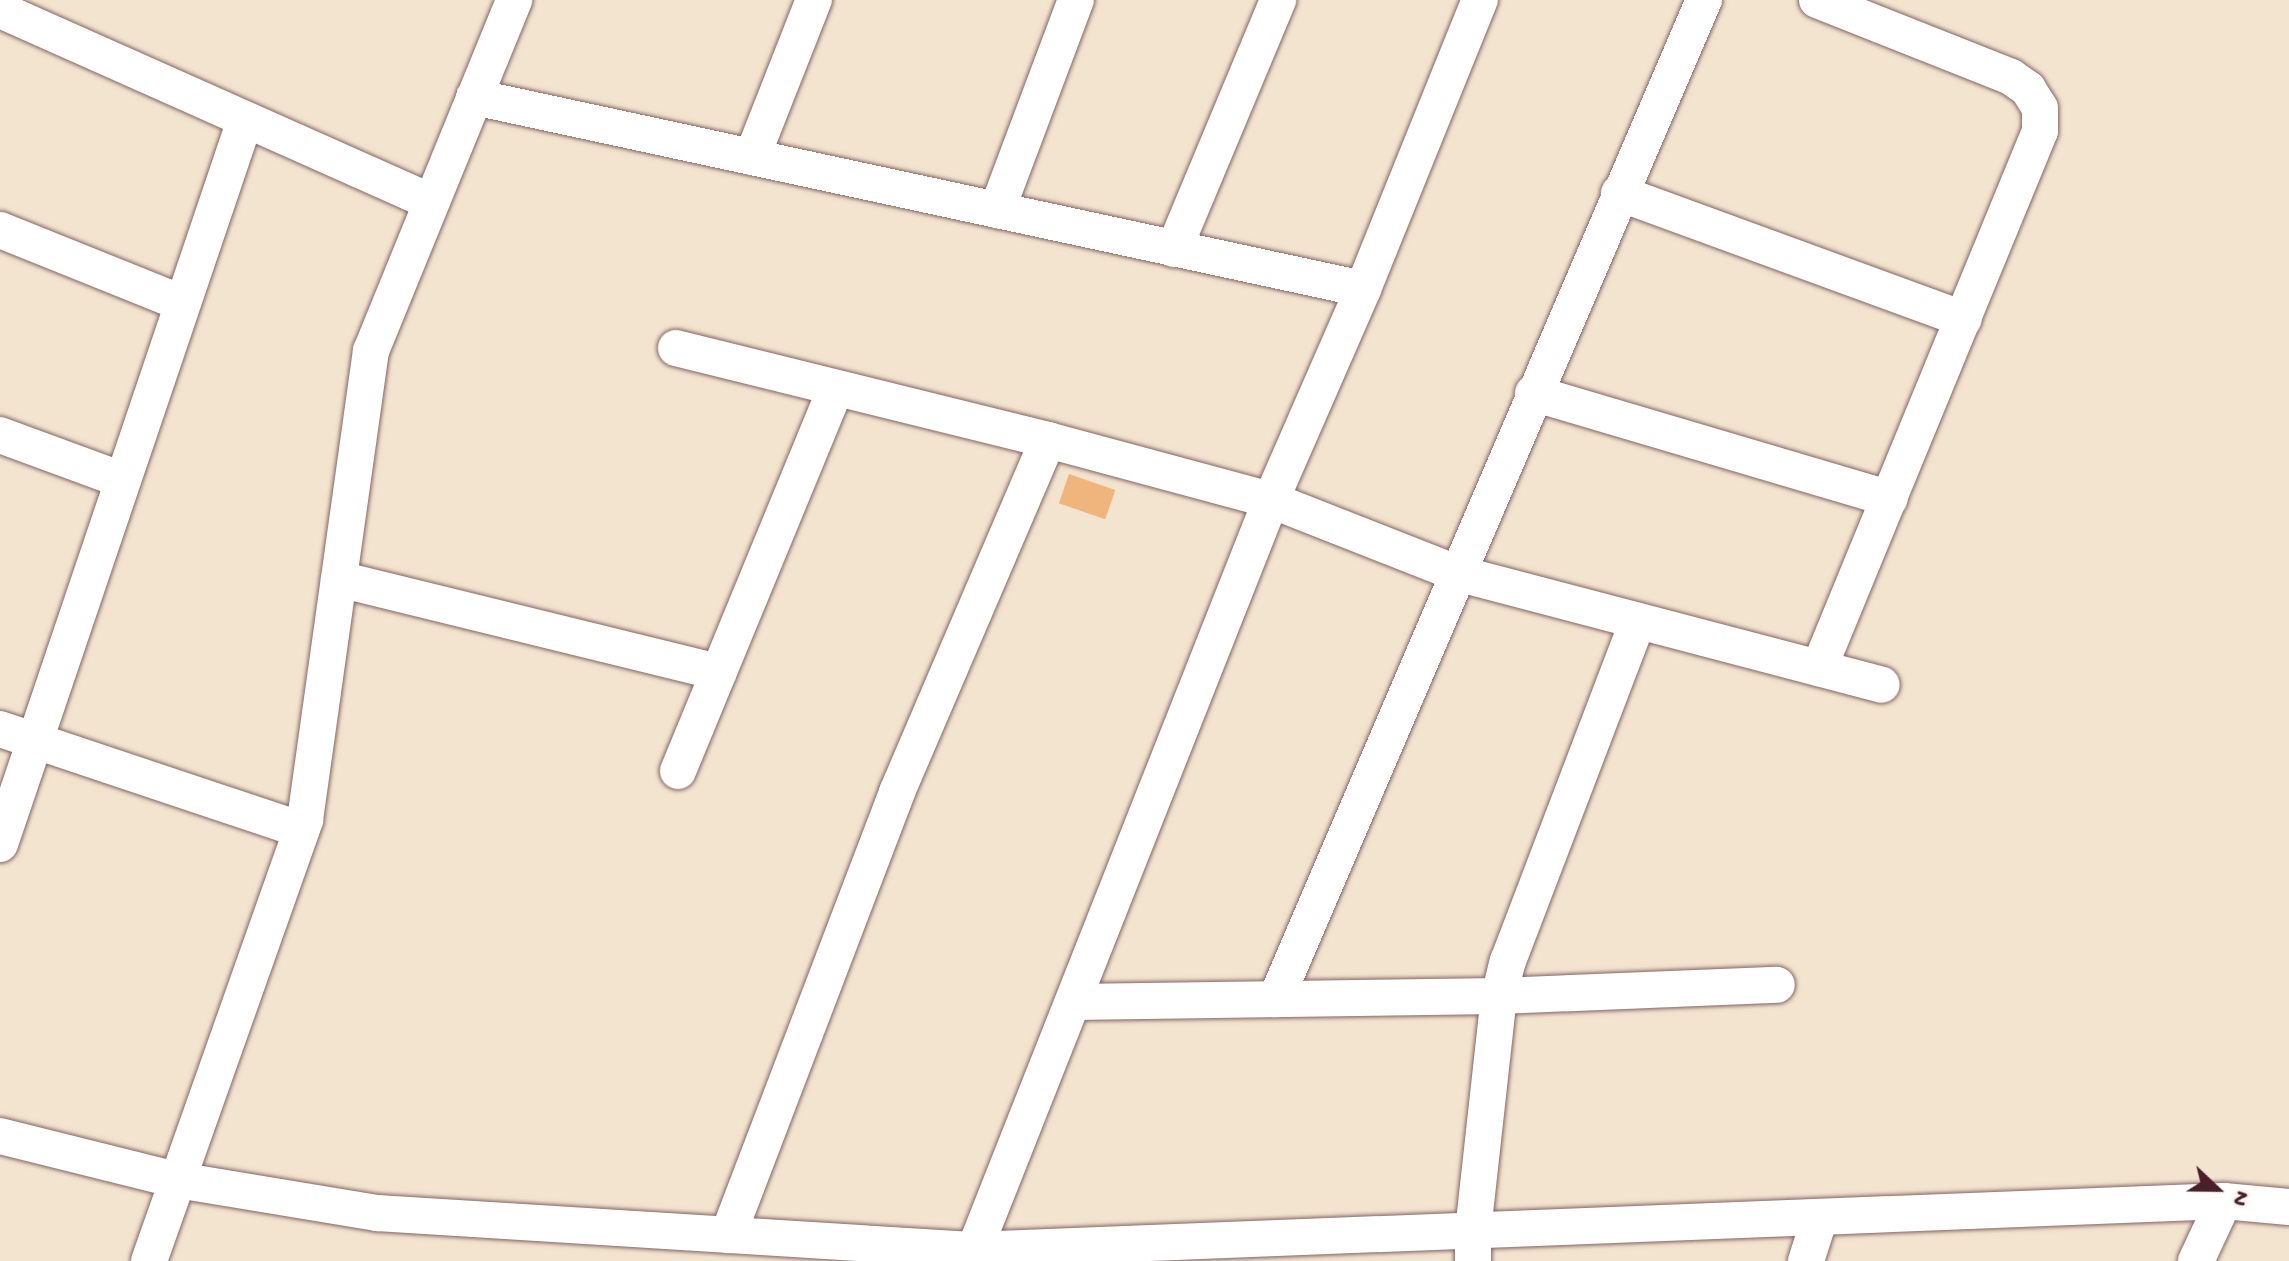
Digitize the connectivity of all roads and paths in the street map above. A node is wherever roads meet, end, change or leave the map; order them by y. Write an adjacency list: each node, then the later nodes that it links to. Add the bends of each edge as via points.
1 (814, 0): 11 (street)
2 (1076, 0): 14 (street)
3 (1278, 0): 16 (street)
4 (1480, 0): 17 (street)
5 (1704, 0): 12 (street)
6 (1817, 0): 19 (street, via 2011,77 2028,89 2040,108 2040,131)
7 (504, 3): 9 (street)
8 (0, 10): 10 (street)
9 (474, 97): 11 (street); 13 (street)
10 (245, 120): 13 (street); 18 (street)
11 (752, 157): 14 (street)
12 (1619, 193): 19 (street); 22 (street)
13 (431, 202): 29 (street, via 371,351)
14 (997, 210): 16 (street)
15 (0, 230): 18 (street)
16 (1174, 249): 17 (street)
17 (1363, 289): 27 (street)
18 (182, 303): 25 (street)
19 (1964, 319): 26 (street)
20 (676, 348): 21 (street)
21 (836, 388): 24 (street); 32 (street)
22 (1533, 393): 26 (street); 28 (street)
23 (0, 435): 25 (street)
24 (1048, 440): 27 (street); 48 (street, via 897,792)
25 (122, 480): 35 (street)
26 (1890, 499): 31 (street)
27 (1271, 500): 28 (street); 42 (street)
28 (1456, 573): 30 (street); 41 (street)
29 (339, 579): 32 (street); 37 (street)
30 (1638, 621): 31 (street); 40 (street)
31 (1819, 668): 33 (street)
32 (719, 672): 36 (street)
33 (1882, 685)
34 (0, 729): 35 (street)
35 (34, 741): 37 (street); 38 (street)
36 (678, 771)
37 (302, 830): 44 (street)
38 (0, 844)
39 (1777, 985): 40 (street)
40 (1499, 996): 41 (street); 49 (street)
41 (1276, 999): 42 (street)
42 (1073, 1002): 51 (street)
43 (0, 1136): 44 (street)
44 (177, 1180): 48 (street, via 377,1213); 52 (street)
45 (2224, 1201): 46 (street); 47 (street); 54 (street)
46 (2289, 1207)
47 (1820, 1217): 49 (street); 53 (street)
48 (728, 1235): 51 (street)
49 (1473, 1246): 50 (street)
50 (1279, 1250): 51 (street)
51 (971, 1256)
52 (149, 1261)
53 (1806, 1261)
54 (2196, 1261)

